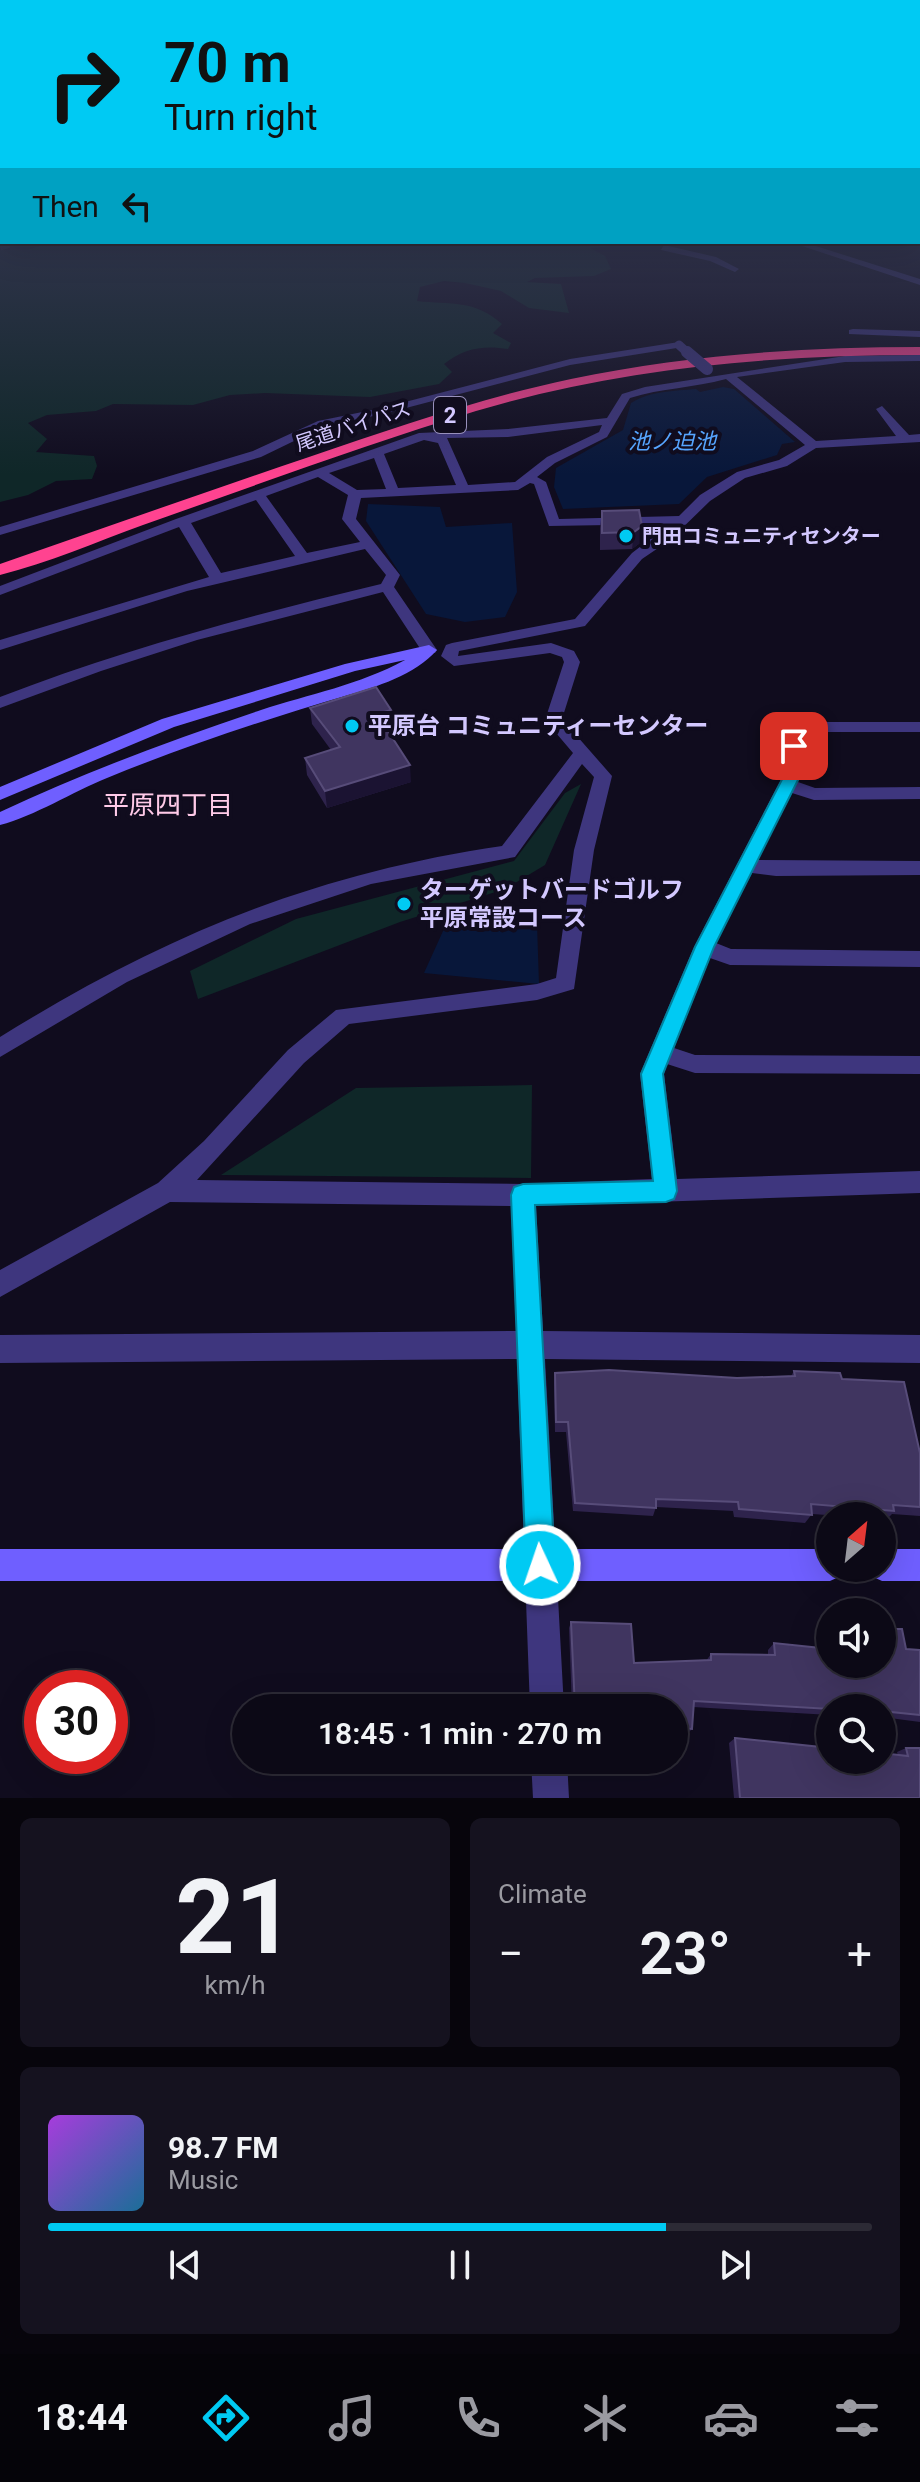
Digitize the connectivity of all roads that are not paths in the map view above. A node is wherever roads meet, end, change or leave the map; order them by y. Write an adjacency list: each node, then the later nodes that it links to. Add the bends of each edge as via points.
1 (853, 332): 2 (street)
2 (920, 334)
3 (920, 343): 26 (highway, 尾道バイパス / 2, via 697,353 544,378 361,431)
4 (920, 351): 21 (highway, 尾道バイパス / 2, via 748,357 568,383 472,408)
5 (920, 358): 6 (street)
6 (811, 363): 7 (street); 24 (street, bridge, via 707,369 679,345 557,365 322,423 257,454)
7 (728, 375): 9 (street, via 626,396); 13 (street)
8 (882, 409): 11 (street)
9 (610, 421): 10 (street); 16 (street, via 603,434)
10 (434, 438): 14 (street, via 423,436); 17 (street, via 443,440)
11 (905, 438): 12 (street); 13 (street)
12 (920, 438)
13 (813, 445): 22 (street, via 783,463 741,475)
14 (374, 452): 15 (street); 18 (street, via 382,458)
15 (318, 472): 19 (street); 20 (street)
16 (528, 478): 17 (street, via 518,486); 22 (street, via 540,482 554,523)
17 (464, 489): 18 (street)
18 (393, 492): 20 (street)
19 (258, 494): 23 (street); 27 (street)
20 (355, 494): 25 (street, via 349,519)
21 (209, 496): 28 (highway, 尾道バイパス / 2); 29 (highway)
22 (682, 520): 39 (street, via 637,556 580,623 452,648 449,656 454,661 551,648 568,654 572,662 553,720)
23 (181, 522): 30 (street); 32 (street)
24 (0, 531)
25 (368, 544): 27 (street); 31 (street, via 393,575)
26 (5, 554)
27 (303, 557): 30 (street)
28 (0, 570)
29 (0, 579)
30 (217, 579): 33 (street)
31 (387, 587): 34 (street); 37 (street, via 226,625)
32 (0, 591)
33 (0, 645)
34 (429, 650): 35 (street); 36 (street)
35 (351, 667): 36 (street); 42 (street, via 168,723)
36 (370, 685): 43 (street, via 275,711 137,760)
37 (0, 703)
38 (920, 727): 40 (street, via 790,727 797,766)
39 (582, 752): 48 (street, via 508,852 370,875 278,904 136,966); 52 (street, via 603,776 584,850 566,983 537,992 344,1016 278,1074 196,1167)
40 (787, 785): 41 (street, via 814,794); 44 (street)
41 (920, 793)
42 (0, 794)
43 (0, 819)
44 (745, 865): 45 (street); 46 (street)
45 (920, 868)
46 (704, 947): 47 (street, via 730,957); 49 (street)
47 (920, 959)
48 (0, 1048)
49 (662, 1053): 50 (street, via 695,1064); 53 (street, via 652,1074)
50 (920, 1065)
51 (920, 1182): 53 (street)
52 (167, 1191): 54 (street); 55 (street)
53 (666, 1191): 54 (street)
54 (523, 1195): 56 (street)
55 (0, 1284)
56 (530, 1345): 57 (street); 58 (street); 60 (street)
57 (0, 1349)
58 (920, 1349)
59 (0, 1565): 60 (street)
60 (540, 1565): 61 (street); 64 (street)
61 (816, 1565)
62 (896, 1565): 63 (street)
63 (920, 1565)
64 (546, 1694)
65 (550, 1774): 66 (street)
66 (551, 1798)

